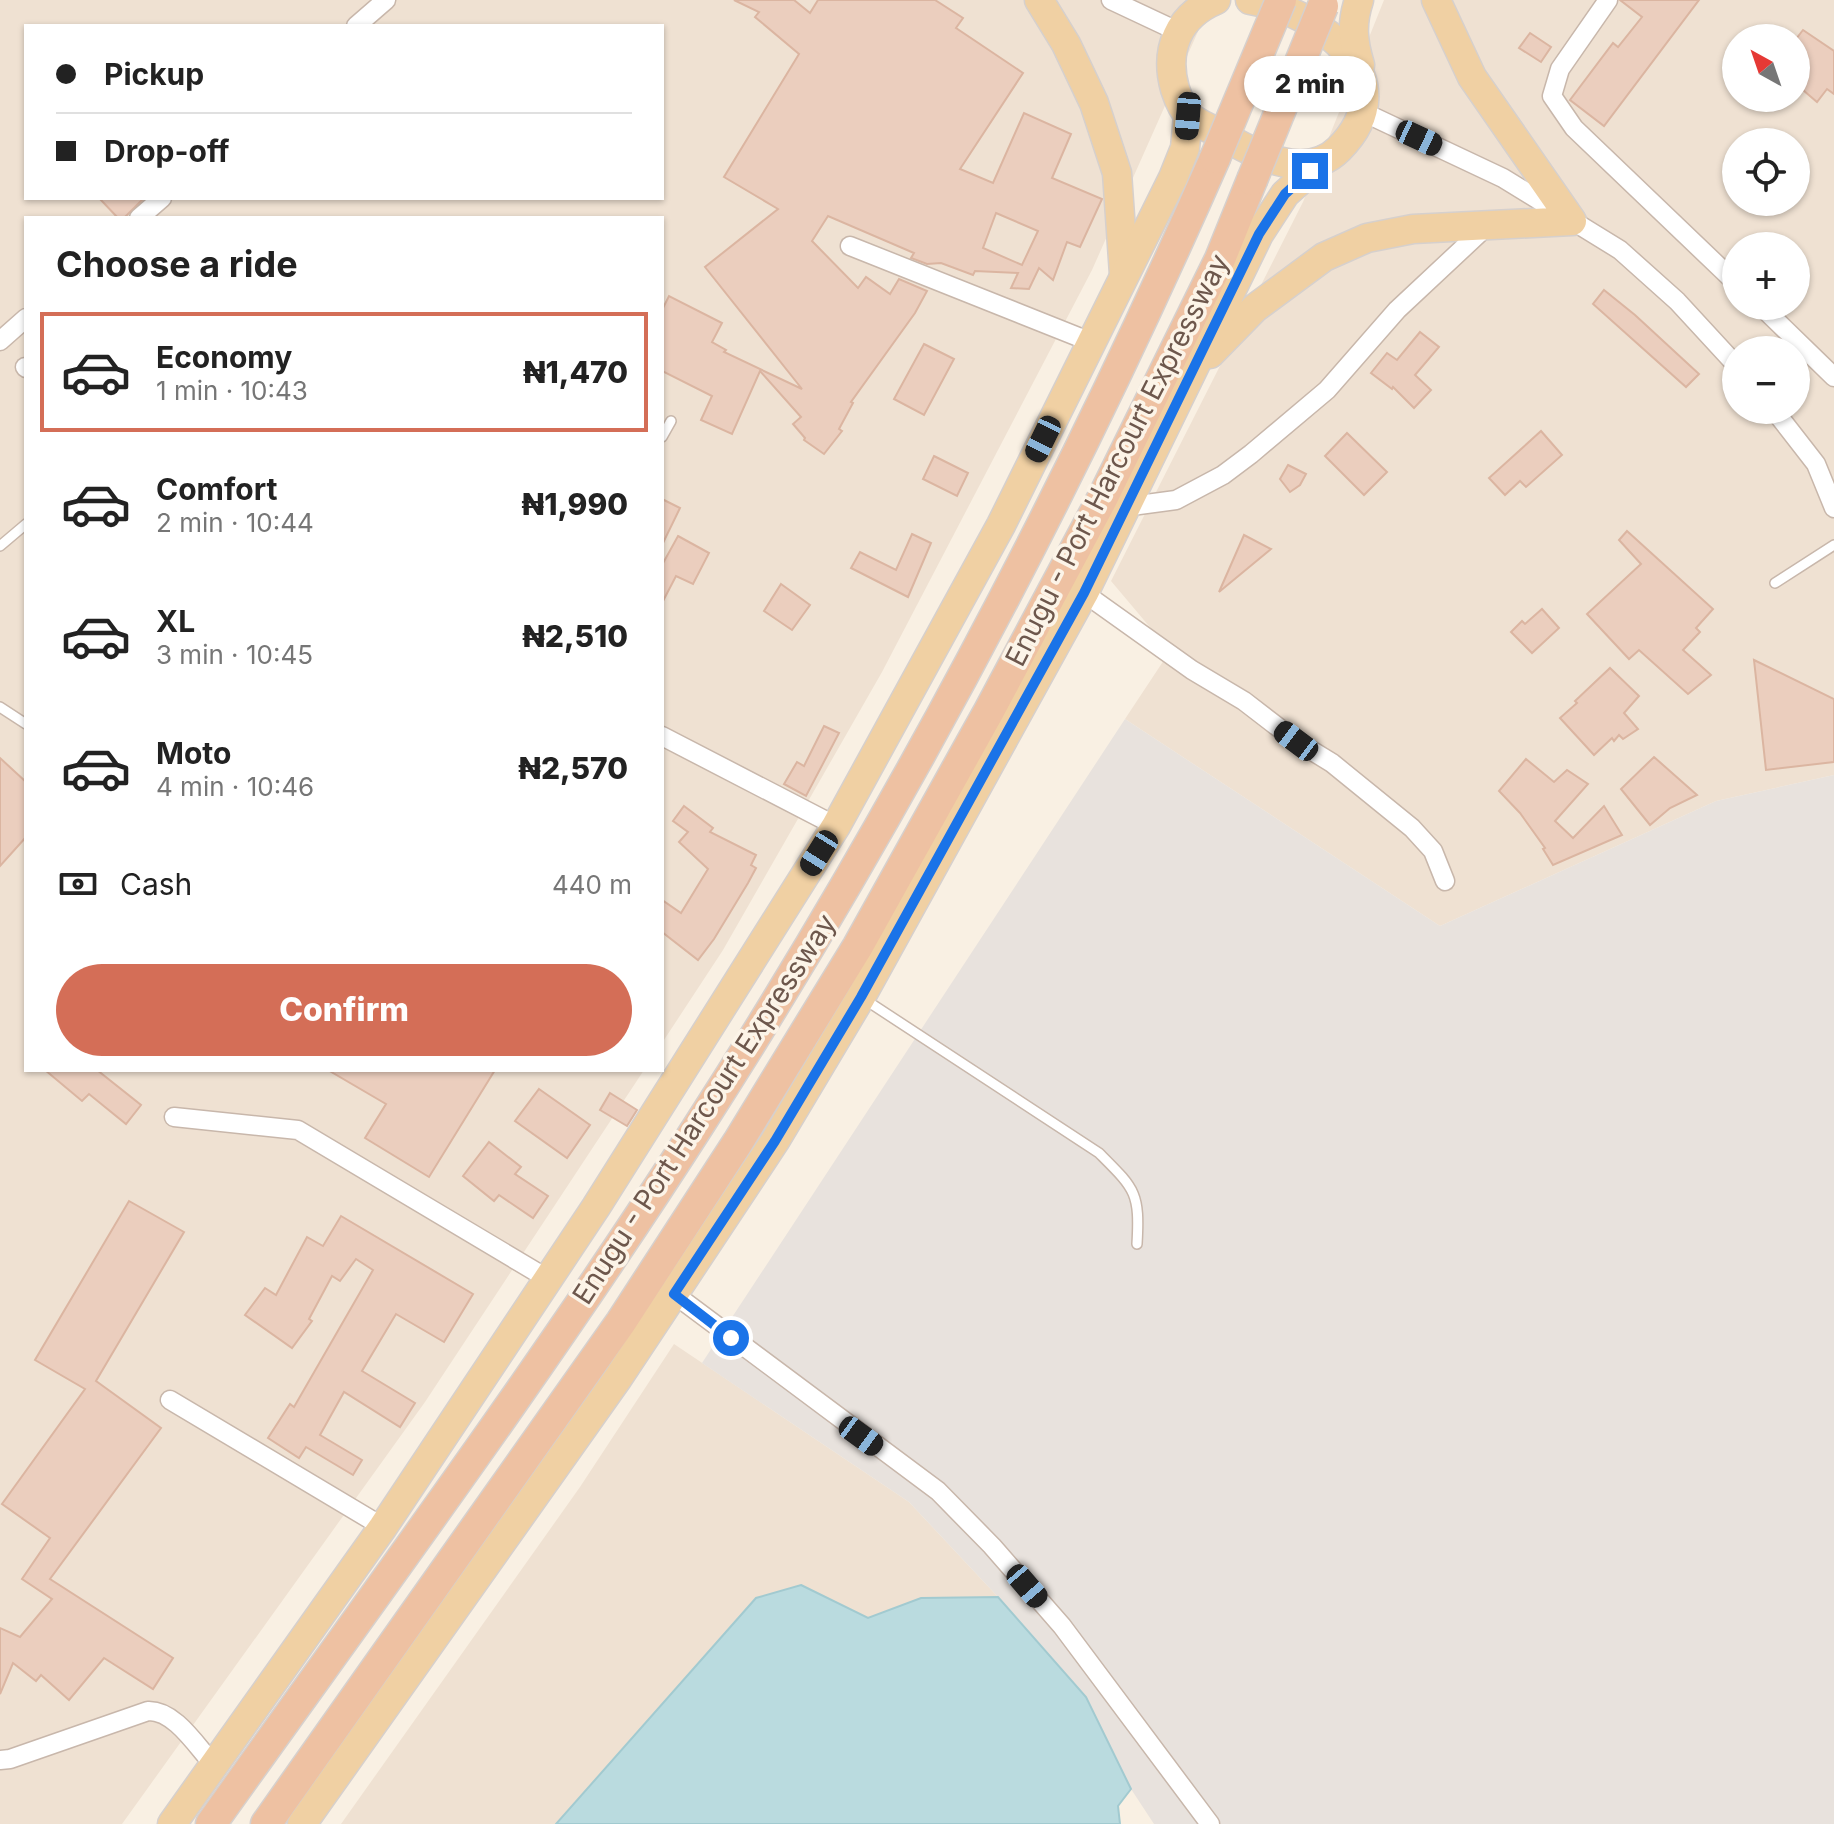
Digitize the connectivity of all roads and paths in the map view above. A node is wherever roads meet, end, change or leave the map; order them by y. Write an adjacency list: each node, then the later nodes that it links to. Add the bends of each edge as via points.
1 (386, 0): 11 (street)
2 (1039, 0): 23 (main road, via 1094,103 1117,173)
3 (1111, 0): 12 (street)
4 (1216, 0): 12 (main road, via 1192,13)
5 (1250, 0): 13 (main road, via 1283,8 1332,37)
6 (1281, 0): 45 (highway, Enugu - Port Harcourt Expressway, bridge, via 1179,241 1064,479 952,698)
7 (1359, 0): 13 (main road, via 1352,40)
8 (1436, 0): 19 (main road, via 1472,77)
9 (1608, 0): 22 (street, via 1560,69 1552,96 1574,128)
10 (1325, 3): 46 (highway, Enugu - Port Harcourt Expressway, bridge, via 1220,259 1103,497)
11 (358, 24)
12 (1179, 32): 15 (main road, via 1169,68)
13 (1362, 74): 14 (main road)
14 (1363, 112): 16 (main road, Enugu - Port Harcourt Expressway, via 1338,151); 19 (street, via 1503,178)
15 (1188, 116): 16 (main road, via 1272,158 1308,165); 23 (main road, Enugu - Port Harcourt Expressway, via 1177,168)
16 (1323, 160): 29 (main road, Enugu - Port Harcourt Expressway, via 1285,194 1269,218)
17 (160, 200): 18 (street)
18 (141, 216)
19 (1572, 221): 20 (main road); 28 (street, via 1620,250)
20 (1489, 224): 29 (main road, via 1367,238 1324,257 1255,308); 34 (street, via 1397,310 1327,390 1251,454 1176,500)
21 (850, 246): 27 (street)
22 (1722, 270)
23 (1124, 274): 27 (main road, Enugu - Port Harcourt Expressway)
24 (24, 320): 26 (street)
25 (1775, 320): 30 (street)
26 (0, 341)
27 (1091, 342): 44 (main road, Enugu - Port Harcourt Expressway, via 1001,525)
28 (1722, 350)
29 (1190, 375): 34 (main road, Enugu - Port Harcourt Expressway)
30 (1834, 377)
31 (671, 421): 33 (lane)
32 (1785, 424): 35 (street, via 1816,464)
33 (664, 433)
34 (1124, 507): 40 (main road, Enugu - Port Harcourt Expressway)
35 (1834, 508)
36 (24, 526): 38 (lane)
37 (1834, 545): 39 (lane)
38 (0, 546)
39 (1775, 583)
40 (1084, 593): 47 (street, via 1332,763 1412,828 1433,851); 48 (main road, Enugu - Port Harcourt Expressway)
41 (0, 707): 42 (lane)
42 (24, 723)
43 (664, 737): 44 (street)
44 (836, 826): 51 (main road, Enugu - Port Harcourt Expressway)
45 (869, 844): 46 (highway); 58 (highway, Enugu - Port Harcourt Expressway, via 699,1125 584,1298)
46 (905, 862): 59 (highway, Enugu - Port Harcourt Expressway, via 738,1142 621,1322)
47 (1445, 881)
48 (861, 997): 50 (lane, via 1099,1153 1129,1183 1139,1210); 52 (main road, Enugu - Port Harcourt Expressway)
49 (174, 1117): 51 (street, via 298,1130)
50 (1137, 1244)
51 (548, 1279): 54 (main road, Enugu - Port Harcourt Expressway)
52 (674, 1294): 60 (main road, Enugu - Port Harcourt Expressway); 61 (street, via 938,1491 1062,1626)
53 (170, 1400): 54 (street)
54 (383, 1527): 56 (main road, Enugu - Port Harcourt Expressway)
55 (0, 1760): 56 (street, via 158,1711)
56 (214, 1765): 57 (main road, Enugu - Port Harcourt Expressway)
57 (172, 1824)
58 (211, 1824)
59 (266, 1824)
60 (302, 1824)
61 (1210, 1824)

